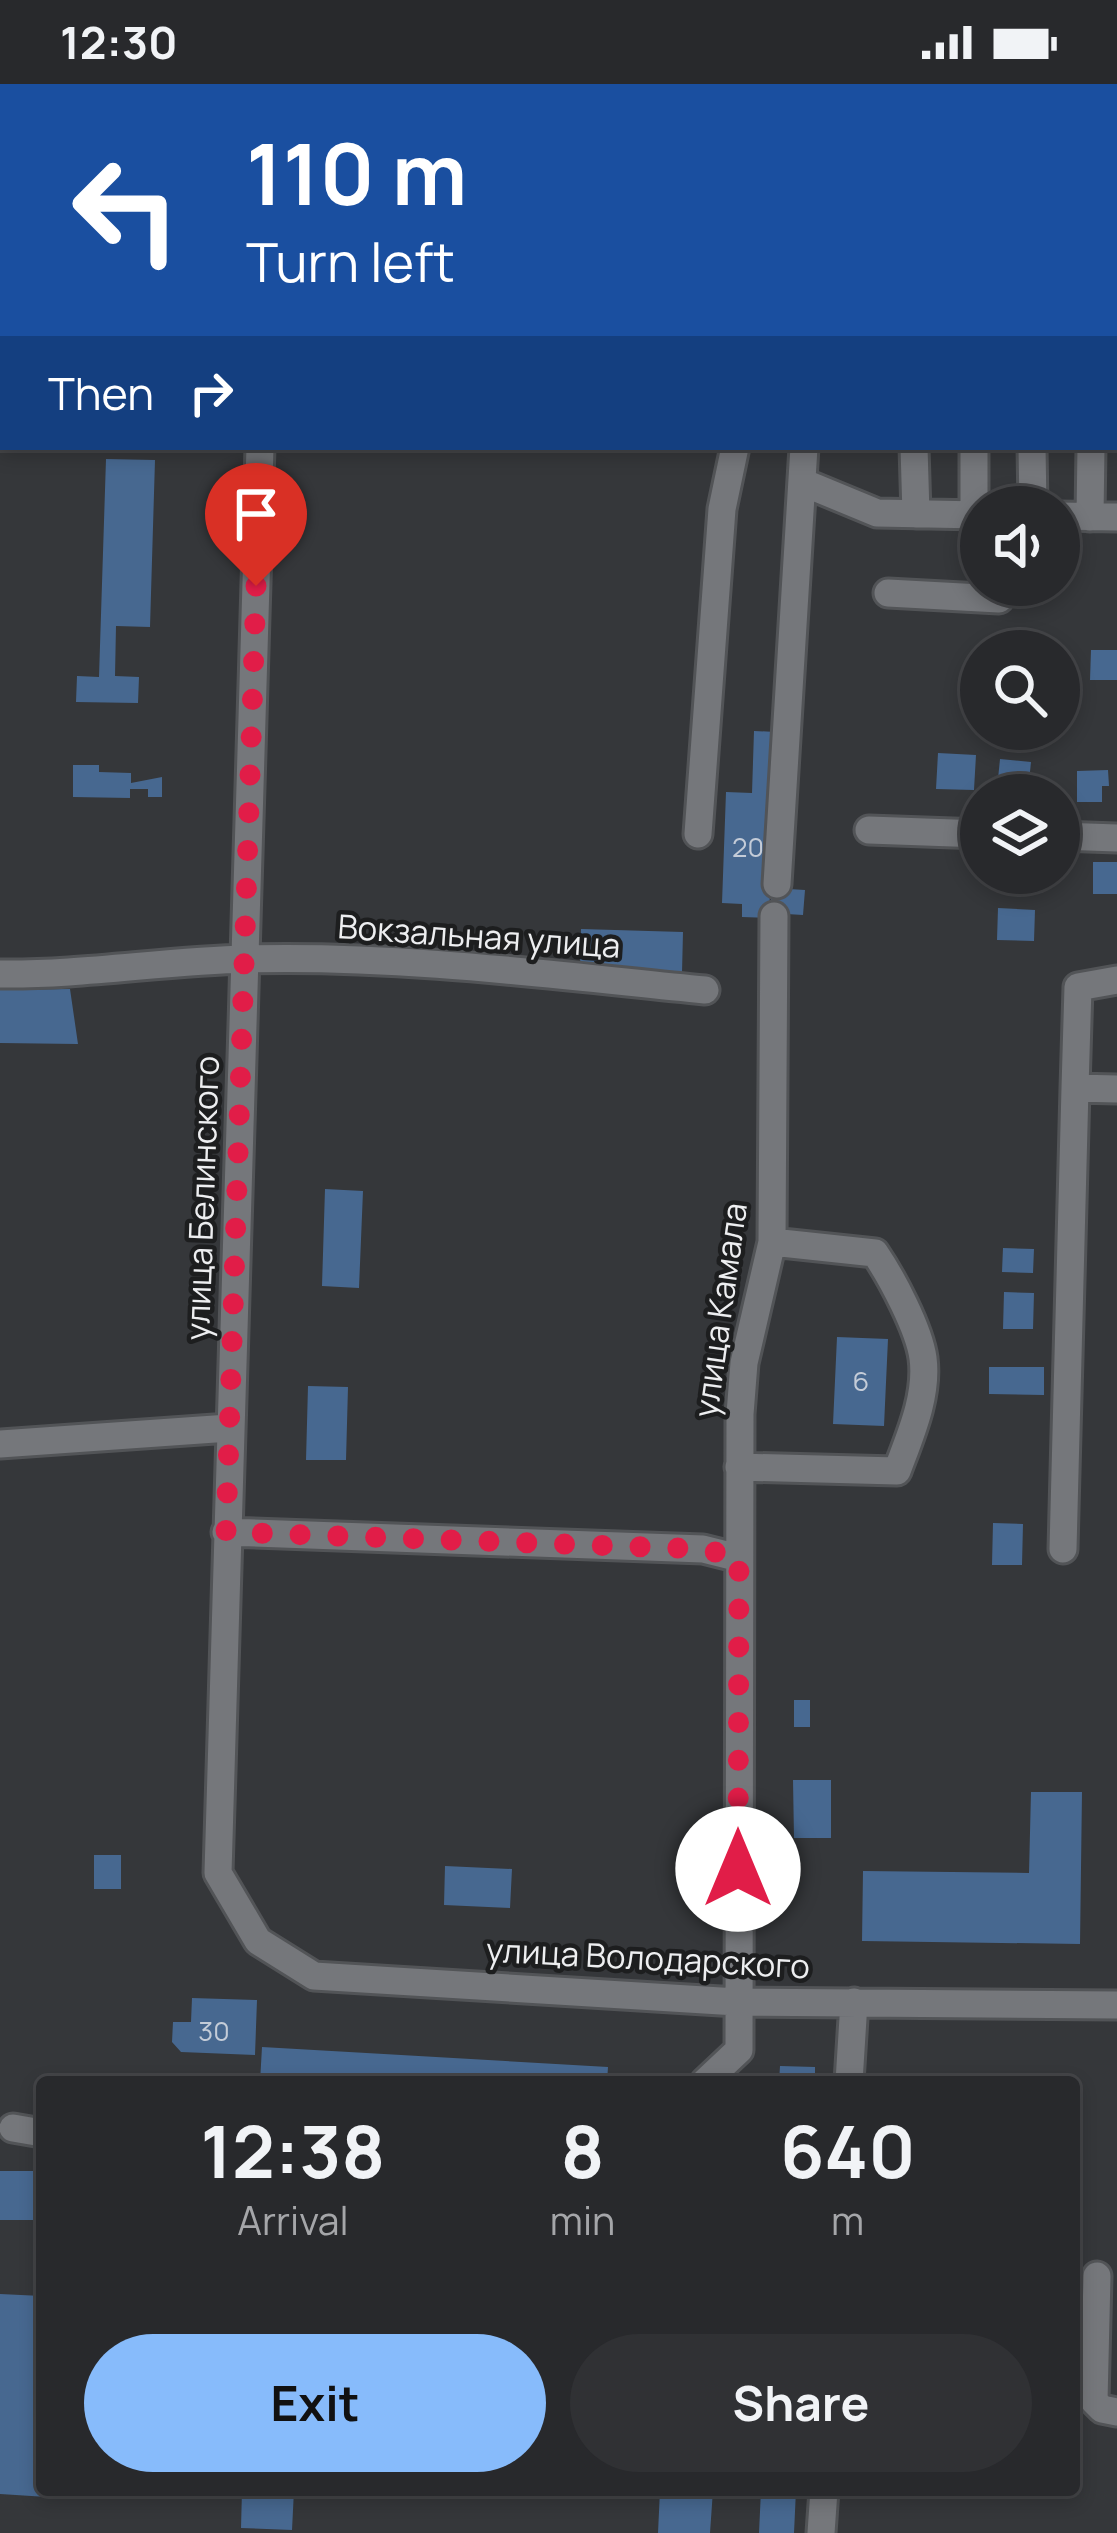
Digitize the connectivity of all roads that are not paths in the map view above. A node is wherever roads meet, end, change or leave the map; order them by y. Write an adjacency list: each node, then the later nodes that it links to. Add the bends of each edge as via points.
1 (260, 450): 23 (street, улица Белинского)
2 (734, 450): 18 (street, via 722,509)
3 (804, 450): 8 (street)
4 (914, 450): 11 (street)
5 (974, 450): 9 (street)
6 (1032, 450): 10 (street)
7 (1092, 450): 13 (street)
8 (802, 482): 11 (street, via 877,513); 21 (street)
9 (976, 486)
10 (1033, 486)
11 (916, 514): 12 (street)
12 (960, 515)
13 (1103, 517)
14 (888, 593): 15 (street)
15 (960, 597)
16 (869, 830): 17 (street)
17 (960, 833)
18 (698, 834)
19 (1080, 837): 20 (street)
20 (1117, 838)
21 (777, 884)
22 (775, 916): 29 (street, улица Камала)
23 (247, 959): 24 (street, Вокзальная улица); 26 (street, Вокзальная улица, via 457,965); 30 (street, улица Белинского)
24 (0, 974)
25 (1117, 980): 27 (street, via 1078,987)
26 (705, 990)
27 (1075, 1088): 28 (street); 34 (street)
28 (1117, 1089)
29 (772, 1242): 32 (street, улица Камала, via 744,1363); 32 (street, via 875,1253 923,1358 919,1413 897,1471)
30 (229, 1428): 31 (street); 33 (street, улица Белинского)
31 (0, 1444)
32 (740, 1467): 35 (street, улица Камала)
33 (226, 1532): 35 (street, via 703,1549); 36 (street, улица Белинского, via 218,1873)
34 (1063, 1549)
35 (739, 1558): 37 (street, улица Камала)
36 (258, 1941): 37 (street, улица Володарского, via 314,1976)
37 (737, 2002): 38 (street, улица Володарского); 40 (street, улица Камала, via 739,2050)
38 (854, 2002): 39 (street, улица Володарского); 41 (street)
39 (1117, 2005)
40 (711, 2076)
41 (849, 2076)
42 (13, 2128): 43 (street)
43 (36, 2132)
44 (1097, 2276): 45 (street, via 1094,2401)
45 (1117, 2412)
46 (824, 2496): 47 (street)
47 (821, 2533)

